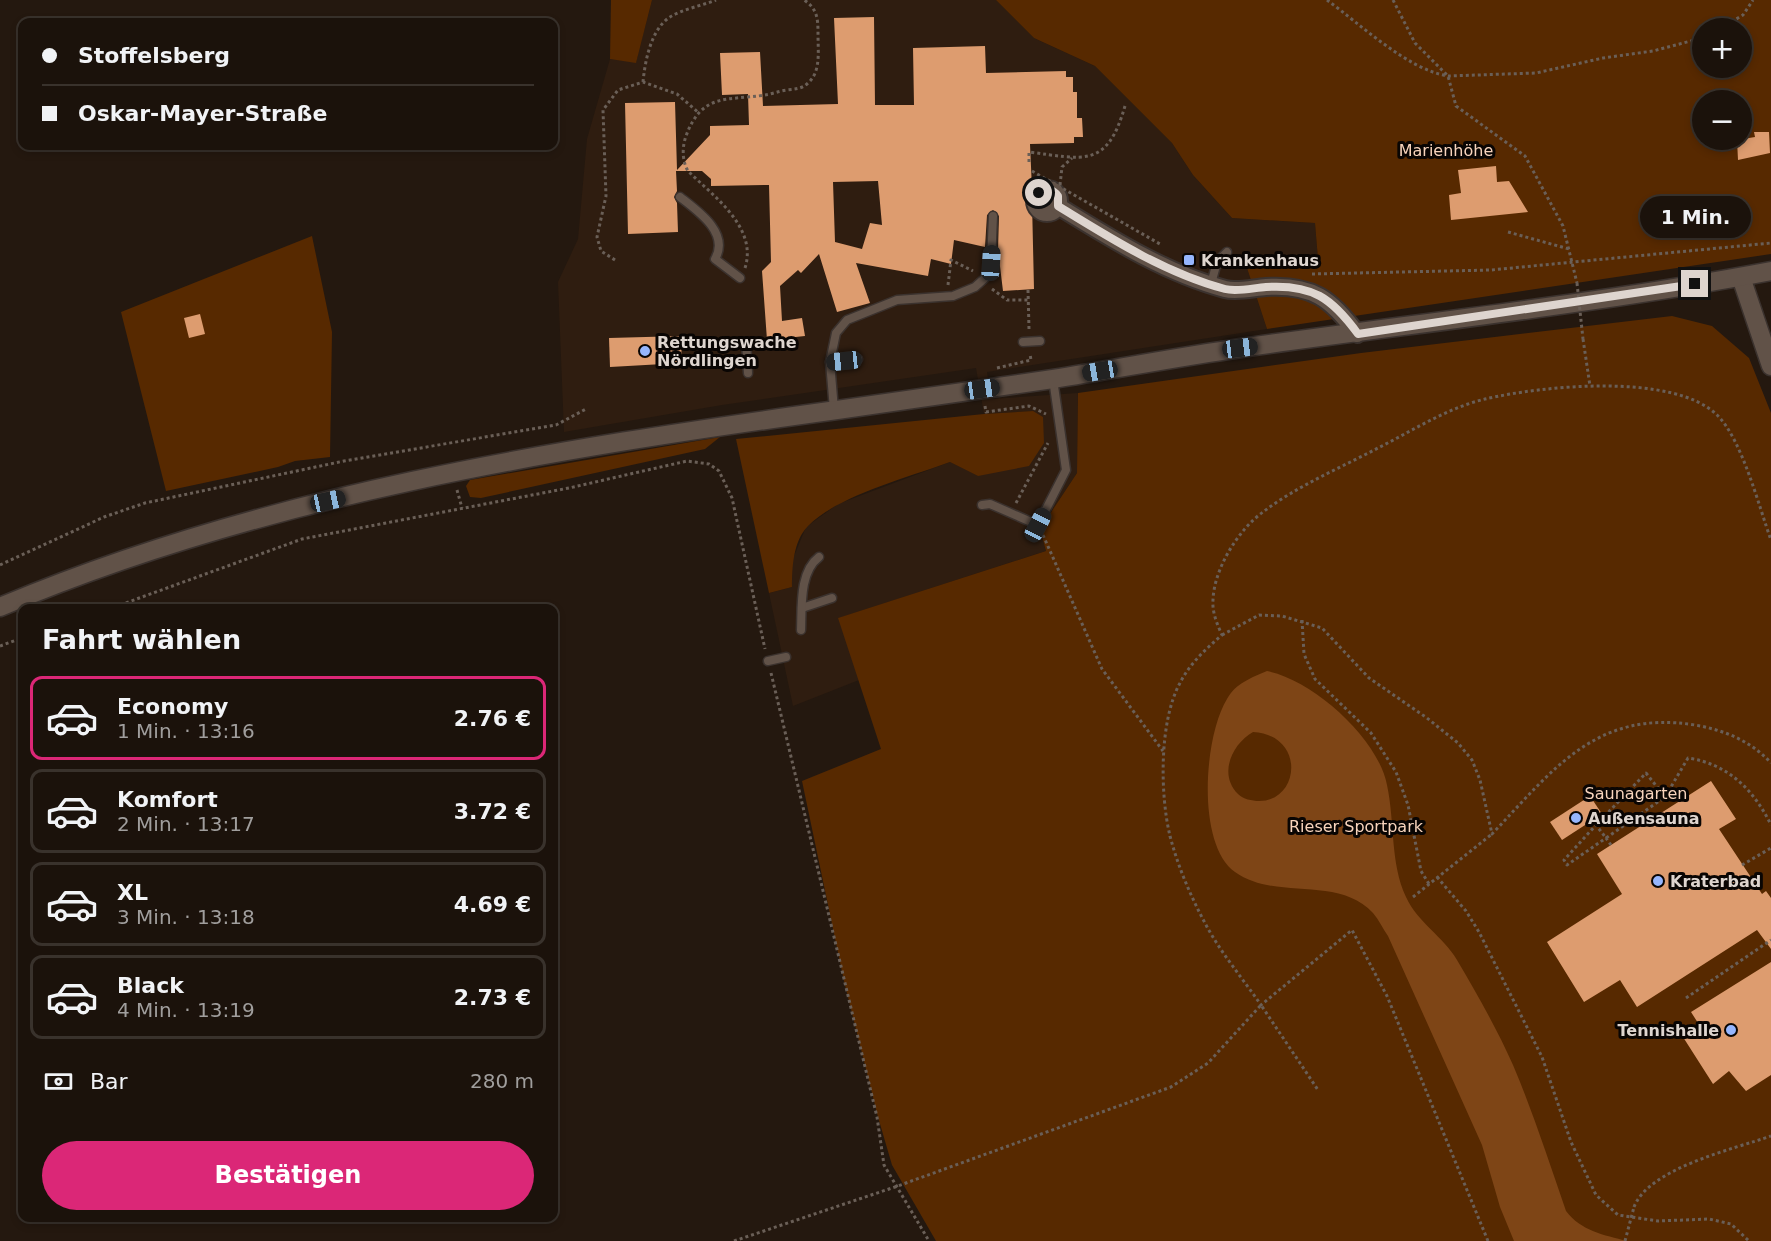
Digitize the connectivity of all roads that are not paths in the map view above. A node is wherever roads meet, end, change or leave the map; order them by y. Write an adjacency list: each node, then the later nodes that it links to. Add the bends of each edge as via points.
1 (1034, 196): 8 (street, via 1040,211 1052,212 1058,206 1170,269)
2 (680, 197): 7 (lane, via 702,215 718,236 720,251 715,259)
3 (993, 216): 14 (lane, via 991,263 985,278 964,294 897,300 847,320 836,333)
4 (1227, 252): 8 (lane, via 1217,261)
5 (1771, 271): 6 (main road)
6 (1741, 277): 9 (main road); 15 (main road)
7 (740, 278)
8 (1210, 284): 9 (street, via 1228,290 1269,286 1320,294 1339,309)
9 (1358, 334): 17 (main road, via 1240,348)
10 (1040, 341): 12 (lane)
11 (746, 342): 16 (lane)
12 (1027, 342)
13 (858, 359): 14 (lane)
14 (830, 362): 18 (lane)
15 (1771, 366)
16 (748, 373)
17 (1053, 379): 18 (main road); 19 (lane, via 1066,470 1038,525 990,504)
18 (834, 410): 22 (main road, via 634,440 454,473 307,506 94,569)
19 (982, 505)
20 (819, 557): 23 (lane, via 808,573)
21 (832, 598): 23 (lane)
22 (0, 607)
23 (802, 608): 24 (lane)
24 (801, 630)
25 (786, 657): 26 (lane)
26 (768, 661)

